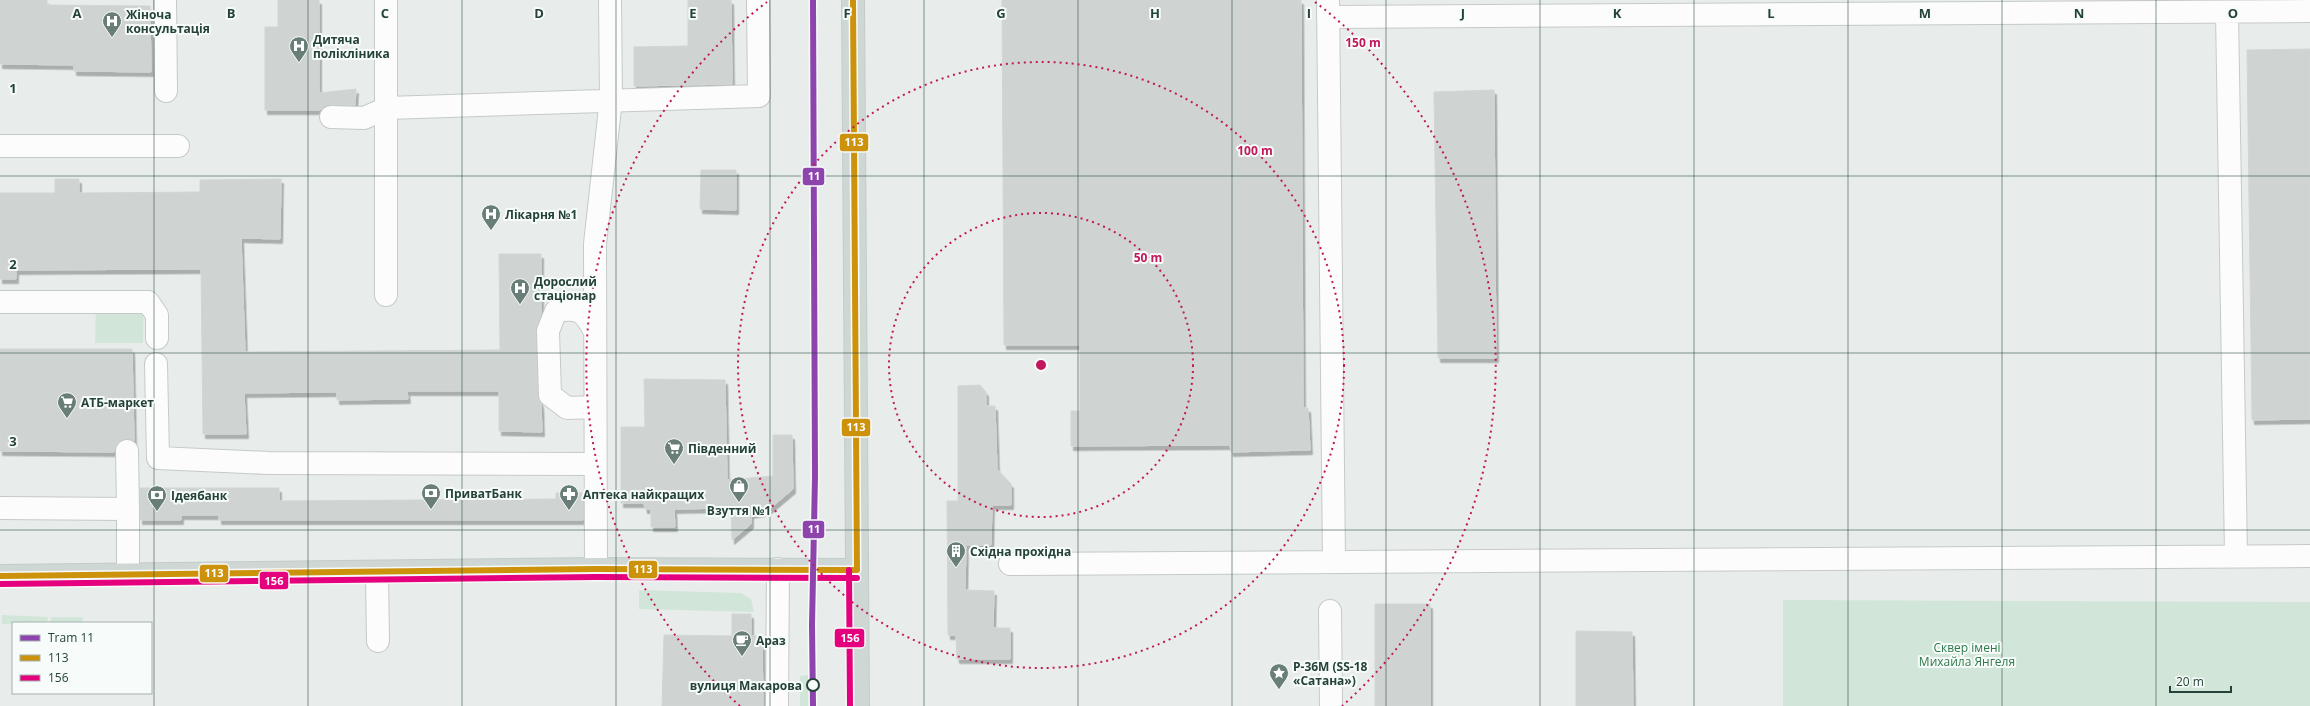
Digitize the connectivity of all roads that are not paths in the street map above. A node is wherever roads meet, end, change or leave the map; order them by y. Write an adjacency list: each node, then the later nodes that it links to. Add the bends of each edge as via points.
1 (165, 0): 10 (lane)
2 (386, 0): 12 (lane)
3 (610, 0): 11 (lane)
4 (758, 0): 11 (lane, via 759,96)
5 (853, 0): 32 (main road)
6 (1693, 8): 7 (lane); 9 (lane)
7 (1328, 9): 28 (lane)
8 (2310, 11): 9 (lane)
9 (2227, 12): 26 (lane)
10 (166, 91)
11 (611, 99): 12 (lane); 18 (lane, via 595,244)
12 (387, 108): 13 (lane, via 364,118); 16 (lane)
13 (331, 117)
14 (0, 146): 15 (lane)
15 (178, 146)
16 (386, 295)
17 (0, 302): 19 (lane, via 148,302 157,315)
18 (595, 332): 21 (lane); 21 (lane, via 586,315 573,308 556,311 548,331 550,395 567,408)
19 (157, 338)
20 (156, 364): 23 (lane, via 158,458 268,463)
21 (595, 406): 23 (lane)
22 (127, 451): 25 (lane)
23 (595, 464): 30 (lane)
24 (0, 508): 25 (lane)
25 (128, 509): 34 (lane)
26 (2236, 556): 27 (lane); 28 (lane)
27 (2310, 556)
28 (1334, 562): 29 (lane)
29 (1010, 564)
30 (596, 569): 31 (main road); 33 (main road)
31 (778, 569): 32 (main road); 38 (lane)
32 (857, 570): 39 (main road)
33 (377, 572): 34 (main road); 37 (lane)
34 (128, 574): 35 (main road)
35 (0, 576)
36 (1330, 611): 40 (lane)
37 (378, 641)
38 (777, 706)
39 (858, 706)
40 (1331, 706)

